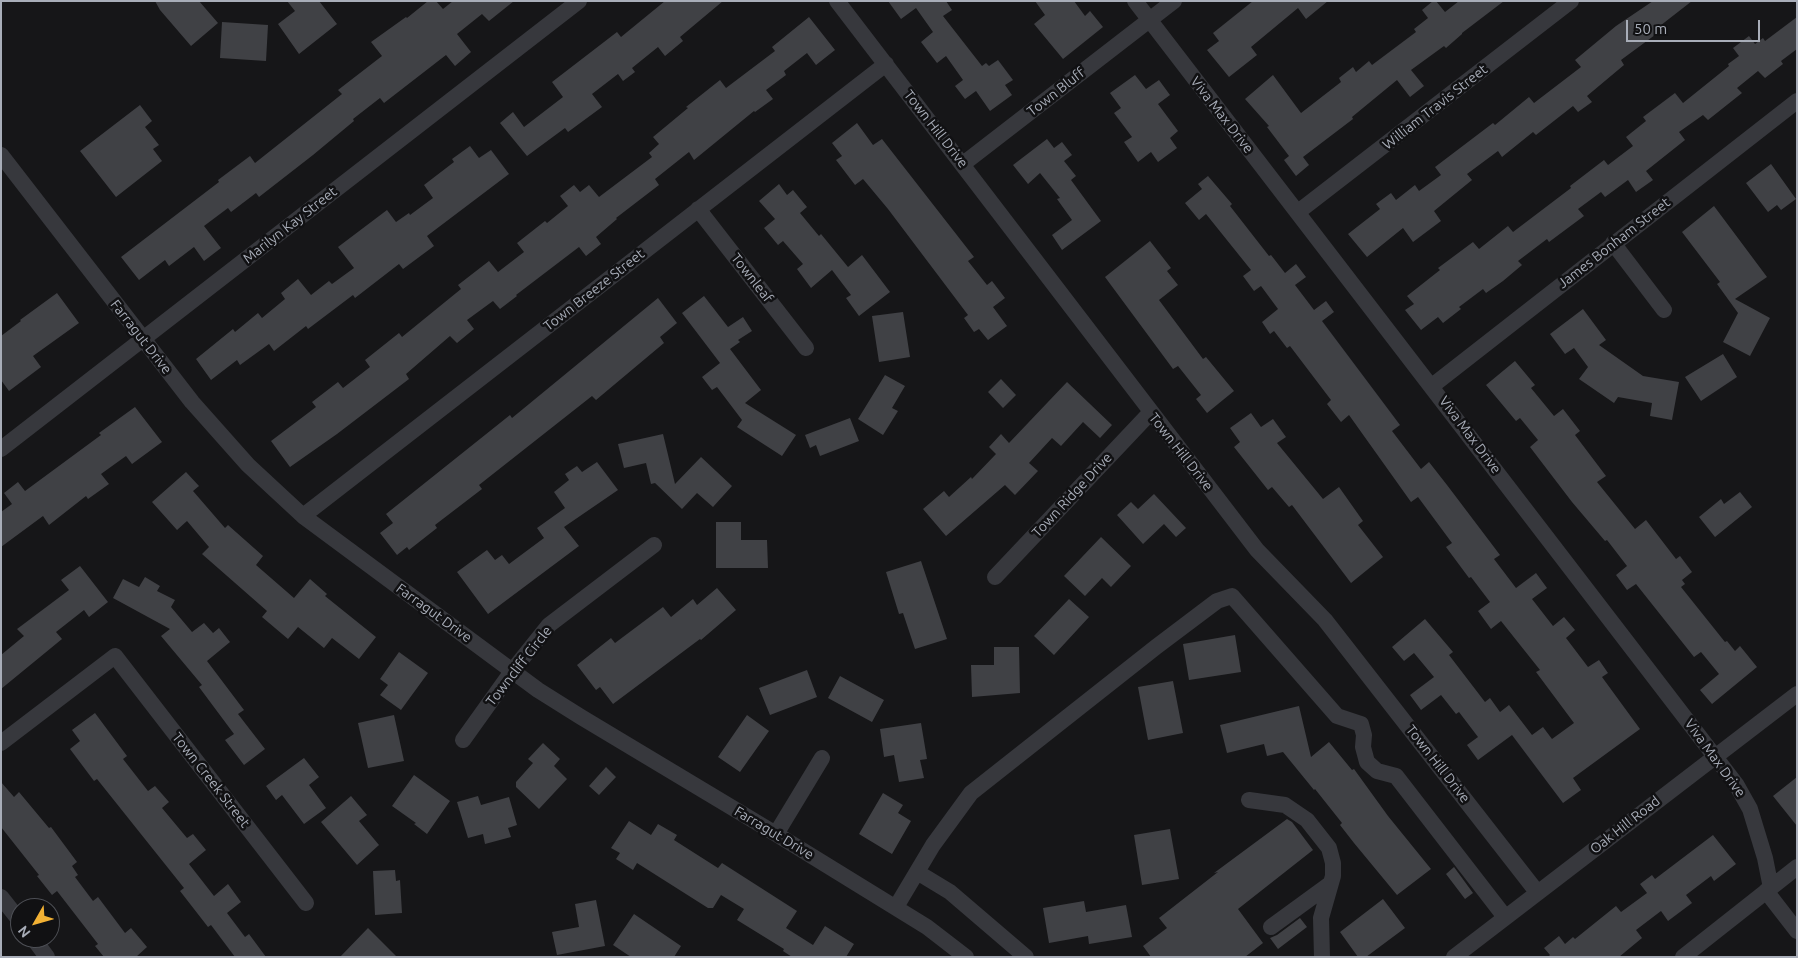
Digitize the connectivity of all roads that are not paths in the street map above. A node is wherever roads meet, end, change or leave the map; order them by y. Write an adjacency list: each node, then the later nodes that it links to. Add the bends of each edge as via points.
1 (579, 1): 15 (street, Marilyn Kay Street)
2 (837, 1): 7 (street, Town Hill Drive)
3 (1135, 1): 6 (street, Viva Max Drive)
4 (1174, 1): 6 (street, Town Bluff)
5 (1571, 1): 12 (street, William Travis Street)
6 (1149, 20): 10 (street, Town Bluff); 12 (street, Viva Max Drive)
7 (886, 64): 10 (street, Town Hill Drive); 11 (street, Town Breeze Street)
8 (1797, 101): 13 (street, James Bonham Street)
9 (1, 155): 15 (street, Farragut Drive)
10 (963, 164): 18 (street, Town Hill Drive)
11 (698, 209): 16 (street, Townleaf); 20 (street, Town Breeze Street)
12 (1298, 212): 17 (street, Viva Max Drive)
13 (1613, 243): 14 (street); 17 (street, James Bonham Street)
14 (1664, 310)
15 (143, 339): 19 (street, Marilyn Kay Street); 20 (street, Farragut Drive, via 192,402 248,465)
16 (806, 348)
17 (1432, 386): 27 (street, Viva Max Drive)
18 (1150, 413): 22 (street, Town Ridge Drive); 35 (street, Town Hill Drive, via 1257,550 1325,620)
19 (1, 448)
20 (303, 516): 23 (street, Farragut Drive)
21 (654, 545): 23 (street, Towncliff Circle, via 549,625)
22 (995, 577)
23 (512, 670): 25 (street, Towncliff Circle); 30 (street, Farragut Drive, via 581,717)
24 (1797, 694): 27 (street, Oak Hill Road)
25 (463, 740)
26 (1, 743): 37 (street, Town Creek Street, via 115,656)
27 (1715, 755): 34 (street, Viva Max Drive, via 1750,809 1765,858); 35 (street, Oak Hill Road)
28 (822, 758): 30 (street)
29 (1249, 800): 33 (street, via 1285,805 1307,820 1329,848 1334,862)
30 (776, 834): 39 (street, Farragut Drive)
31 (1797, 868): 34 (street)
32 (917, 872): 39 (street); 40 (street, via 971,793 1156,647 1217,601 1232,596 1337,716 1361,724 1367,762 1377,771 1396,776); 45 (street, via 950,892)
33 (1330, 884): 41 (street); 43 (street, via 1321,918)
34 (1769, 889): 42 (street, Viva Max Drive); 47 (street)
35 (1537, 892): 40 (street, Oak Hill Road)
36 (1, 897): 38 (street)
37 (306, 903)
38 (10, 908)
39 (896, 908): 44 (street, Farragut Drive, via 927,926)
40 (1505, 917): 46 (street, Oak Hill Road)
41 (1271, 927)
42 (1797, 931)
43 (1326, 954)
44 (966, 957)
45 (1026, 957)
46 (1454, 957)
47 (1683, 957)

